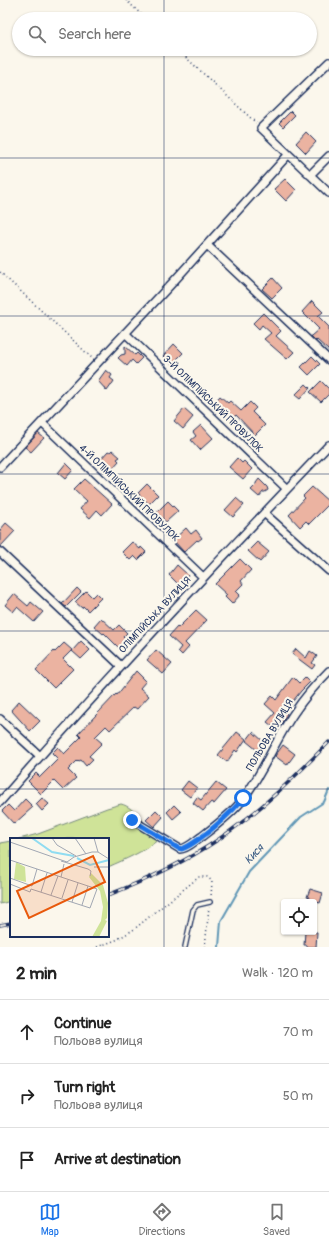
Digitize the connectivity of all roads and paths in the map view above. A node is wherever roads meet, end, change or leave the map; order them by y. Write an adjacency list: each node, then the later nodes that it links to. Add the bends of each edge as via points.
1 (126, 0): 2 (path)
2 (139, 12)
3 (184, 56): 5 (path)
4 (329, 62): 5 (street)
5 (261, 128): 6 (street)
6 (288, 155): 8 (street); 10 (street)
7 (329, 156): 8 (street)
8 (310, 175): 9 (street)
9 (329, 193)
10 (207, 245): 12 (street); 13 (street)
11 (0, 272): 14 (path)
12 (125, 333): 14 (street); 18 (street, 3-Й ОЛІМПІЙСЬКИЙ ПРОВУЛОК)
13 (329, 360)
14 (97, 363): 15 (street)
15 (42, 423): 17 (street); 22 (street, 4-Й ОЛІМПІЙСЬКИЙ ПРОВУЛОК)
16 (329, 444): 18 (street, ОЛІМПІЙСЬКА ВУЛИЦЯ)
17 (0, 468)
18 (287, 489): 19 (street, ОЛІМПІЙСЬКА ВУЛИЦЯ)
19 (264, 513): 21 (street); 22 (street, ОЛІМПІЙСЬКА ВУЛИЦЯ)
20 (0, 552): 23 (street)
21 (329, 571)
22 (203, 577): 23 (street, ОЛІМПІЙСЬКА ВУЛИЦЯ)
23 (121, 666): 26 (street, ОЛІМПІЙСЬКА ВУЛИЦЯ)
24 (329, 671): 28 (street, ПОЛЬОВА ВУЛИЦЯ, via 294,713 240,803 204,834 181,849)
25 (0, 719): 26 (street)
26 (40, 756): 27 (street, ОЛІМПІЙСЬКА ВУЛИЦЯ)
27 (0, 802)
28 (132, 820)
29 (210, 902): 30 (path, via 212,882 208,877 202,877 133,930); 31 (lane, via 197,905 193,910); 32 (path)
30 (97, 947)
31 (186, 947)
32 (205, 947)

